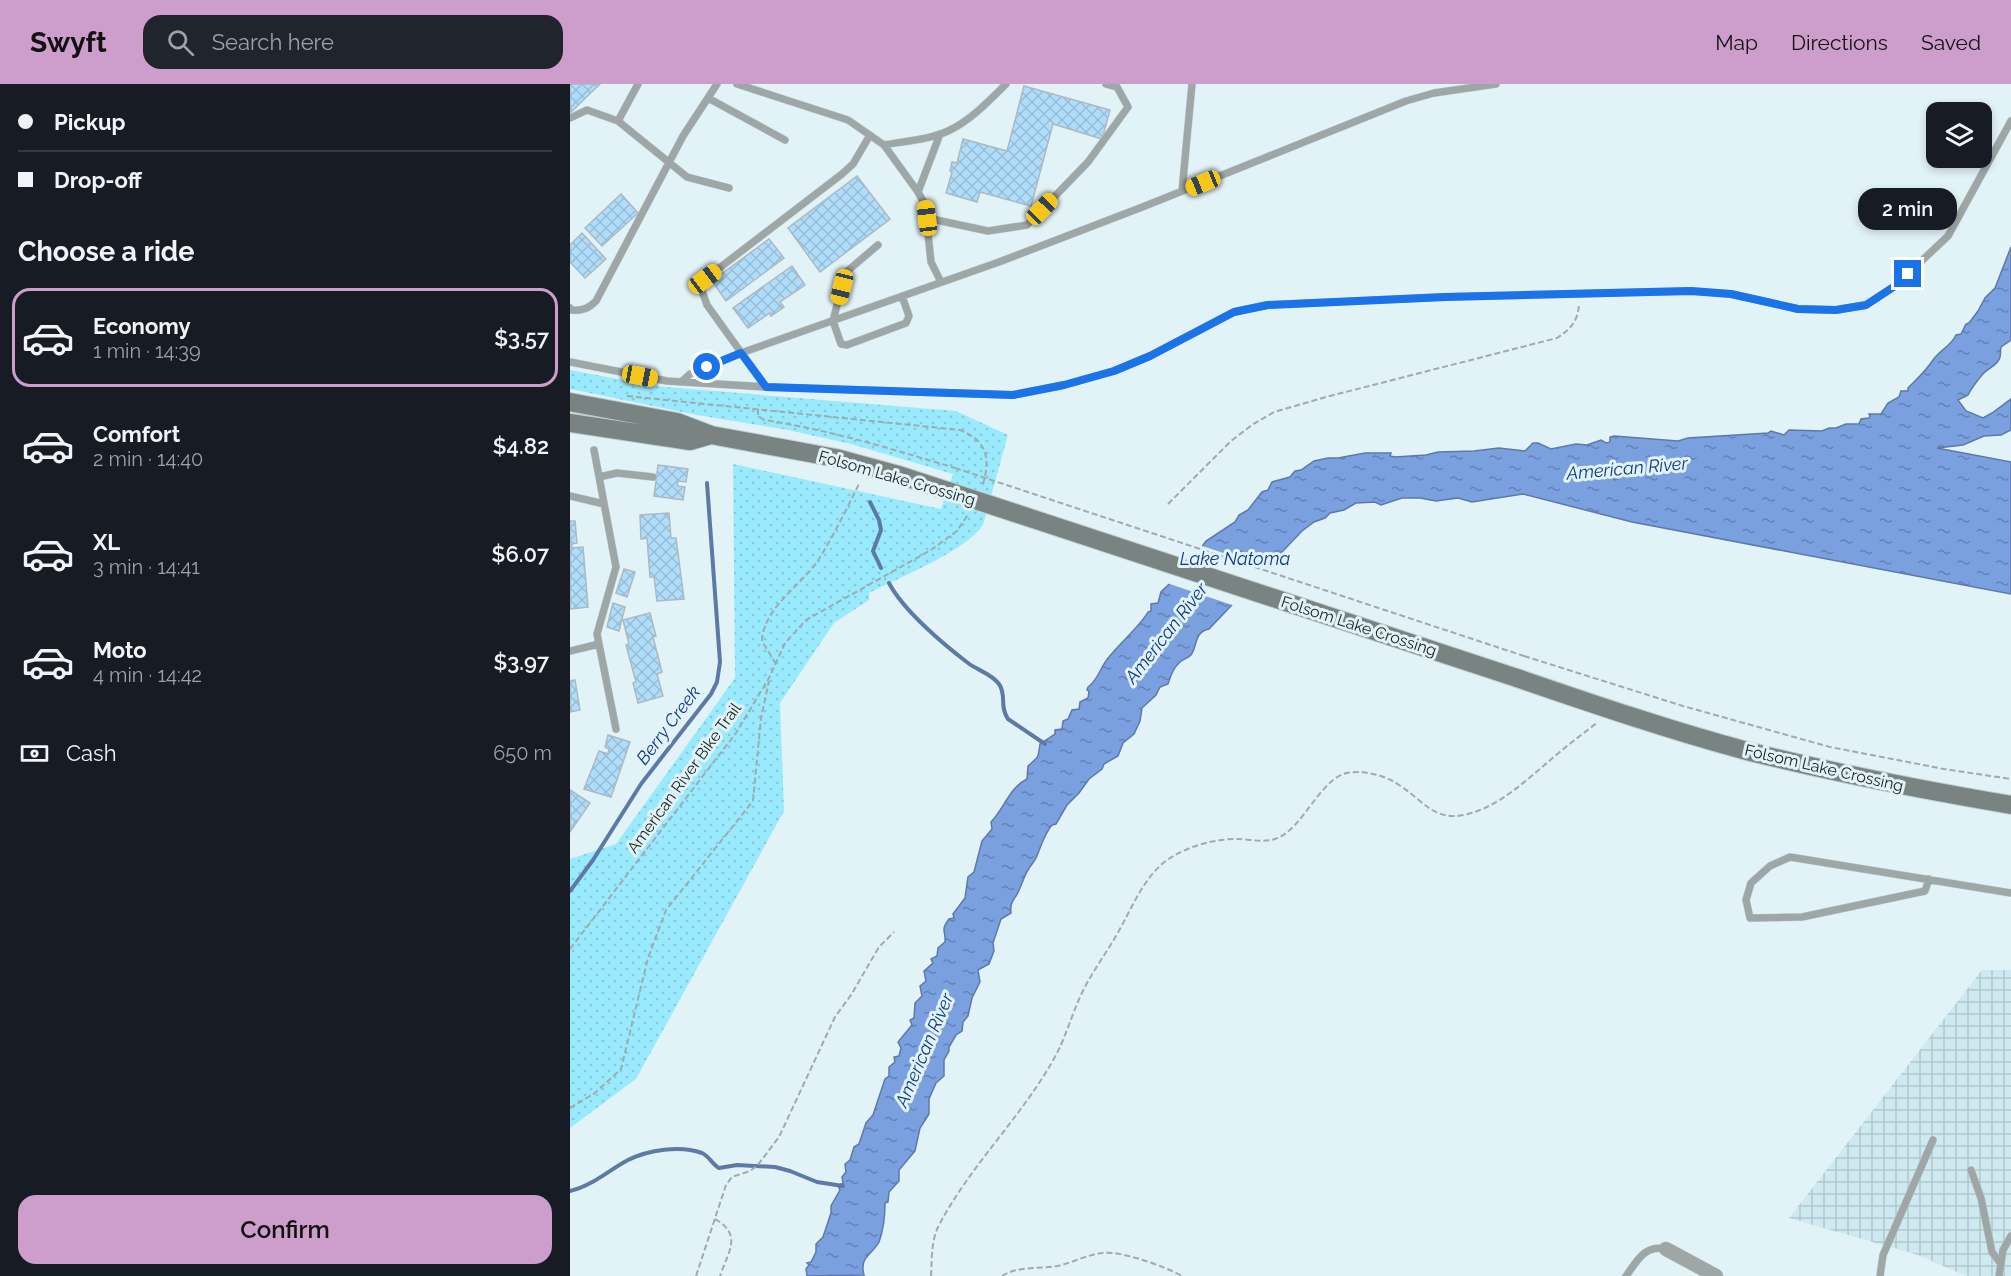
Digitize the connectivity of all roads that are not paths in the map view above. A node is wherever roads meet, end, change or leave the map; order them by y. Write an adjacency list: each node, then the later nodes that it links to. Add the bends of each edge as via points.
1 (638, 84): 11 (lane)
2 (717, 84): 9 (lane)
3 (737, 84): 14 (lane, via 848,120)
4 (1006, 84): 13 (lane, via 980,109)
5 (1106, 84): 21 (lane, via 1117,87 1128,107 1088,162 1027,225 988,231)
6 (1192, 84): 19 (lane)
7 (1497, 84): 8 (lane)
8 (1458, 87): 19 (lane, via 1406,101)
9 (708, 99): 15 (lane); 17 (lane)
10 (570, 118): 11 (lane, via 587,110)
11 (618, 121): 17 (lane)
12 (2011, 121): 30 (lane, via 1948,236 1895,286 1866,305 1836,310 1798,309 1731,294 1691,291 1268,305 1234,312 1114,371 1013,395)
13 (940, 134): 16 (lane); 20 (lane)
14 (870, 135): 16 (lane); 27 (lane, via 854,164 705,279 702,291 706,305)
15 (785, 140)
16 (884, 145): 20 (lane)
17 (669, 163): 18 (lane, via 687,177); 25 (lane, via 597,301 589,308)
18 (729, 188)
19 (1182, 191): 23 (lane)
20 (918, 192): 21 (lane, via 926,205)
21 (927, 218): 23 (lane, via 931,262)
22 (878, 245): 26 (lane, via 845,273)
23 (941, 282): 24 (lane)
24 (902, 296): 26 (lane); 26 (lane, via 909,316 906,323 847,345 840,344)
25 (570, 308)
26 (833, 321): 27 (lane)
27 (741, 353): 29 (lane); 30 (lane)
28 (570, 362): 29 (lane)
29 (681, 381): 30 (lane)
30 (766, 387)
31 (570, 402): 33 (main road, Folsom Lake Crossing, via 677,422)
32 (570, 423): 33 (main road, Folsom Lake Crossing, via 690,441)
33 (711, 435): 42 (main road, Folsom Lake Crossing, bridge, via 836,458 902,476 1705,739 1811,766)
34 (594, 450): 35 (lane)
35 (599, 477): 36 (lane, via 617,473); 38 (lane)
36 (653, 477)
37 (570, 496): 38 (lane)
38 (604, 504): 39 (lane, via 616,567 597,634)
39 (599, 644): 40 (lane); 41 (lane)
40 (570, 651)
41 (616, 729)
42 (2011, 805)
43 (1929, 879): 43 (lane, via 1925,891 1802,917 1750,918 1746,900 1751,883 1770,866 1790,857); 44 (lane)
44 (2011, 893)
45 (1933, 1140): 52 (lane, via 1883,1255)
46 (1971, 1170): 49 (lane, via 1992,1252)
47 (2011, 1236): 49 (lane)
48 (1666, 1249): 50 (lane, via 1650,1249); 51 (street)
49 (2001, 1264): 53 (lane)
50 (1626, 1276)
51 (1716, 1276)
52 (1880, 1276)
53 (1999, 1276)

